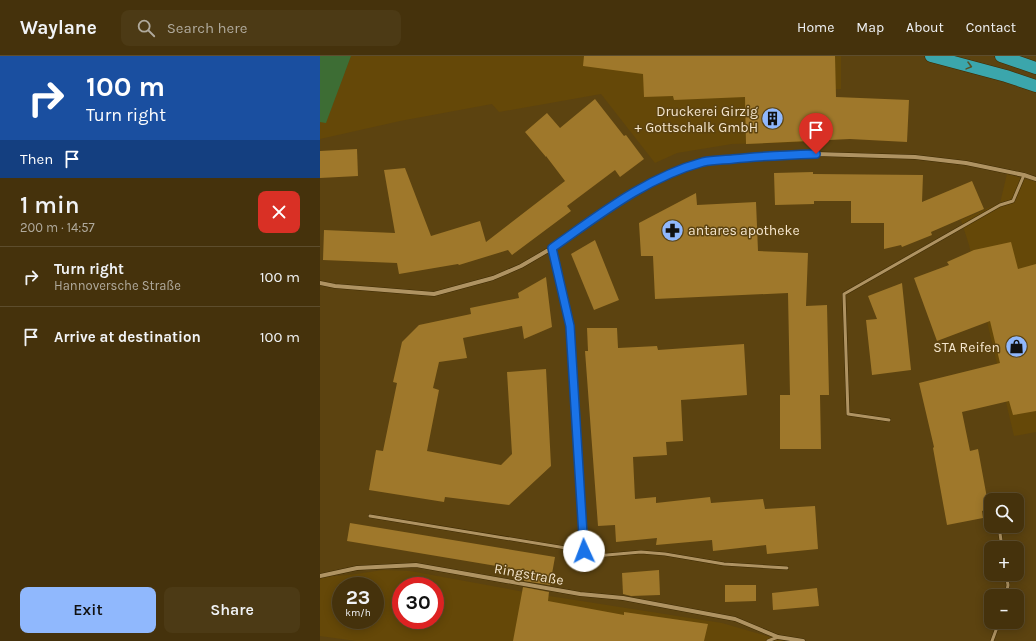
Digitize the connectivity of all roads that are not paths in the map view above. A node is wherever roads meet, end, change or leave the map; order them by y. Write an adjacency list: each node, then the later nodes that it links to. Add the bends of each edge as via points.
1 (931, 56): 4 (highway, one-way to 4)
2 (1001, 56): 3 (highway)
3 (1036, 68)
4 (1036, 86)
5 (1024, 174): 6 (street); 7 (street, via 966,163 900,157 816,154 704,162 658,178); 9 (lane, via 1013,201 1000,205 844,294 848,414)
6 (1036, 179)
7 (552, 248): 8 (street, via 493,278 434,294); 11 (street, via 570,326)
8 (320, 283)
9 (889, 420)
10 (370, 516): 11 (lane)
11 (584, 551): 12 (street)
12 (584, 557): 13 (street); 14 (lane, via 641,552 724,564)
13 (583, 564)
14 (787, 568)
15 (320, 576): 17 (street, Ringstraße, via 357,568 416,565 580,594 623,598 735,619)
16 (996, 629): 20 (lane)
17 (778, 637): 18 (lane); 19 (street, Ringstraße)
18 (768, 641)
19 (803, 641)
20 (992, 641)

